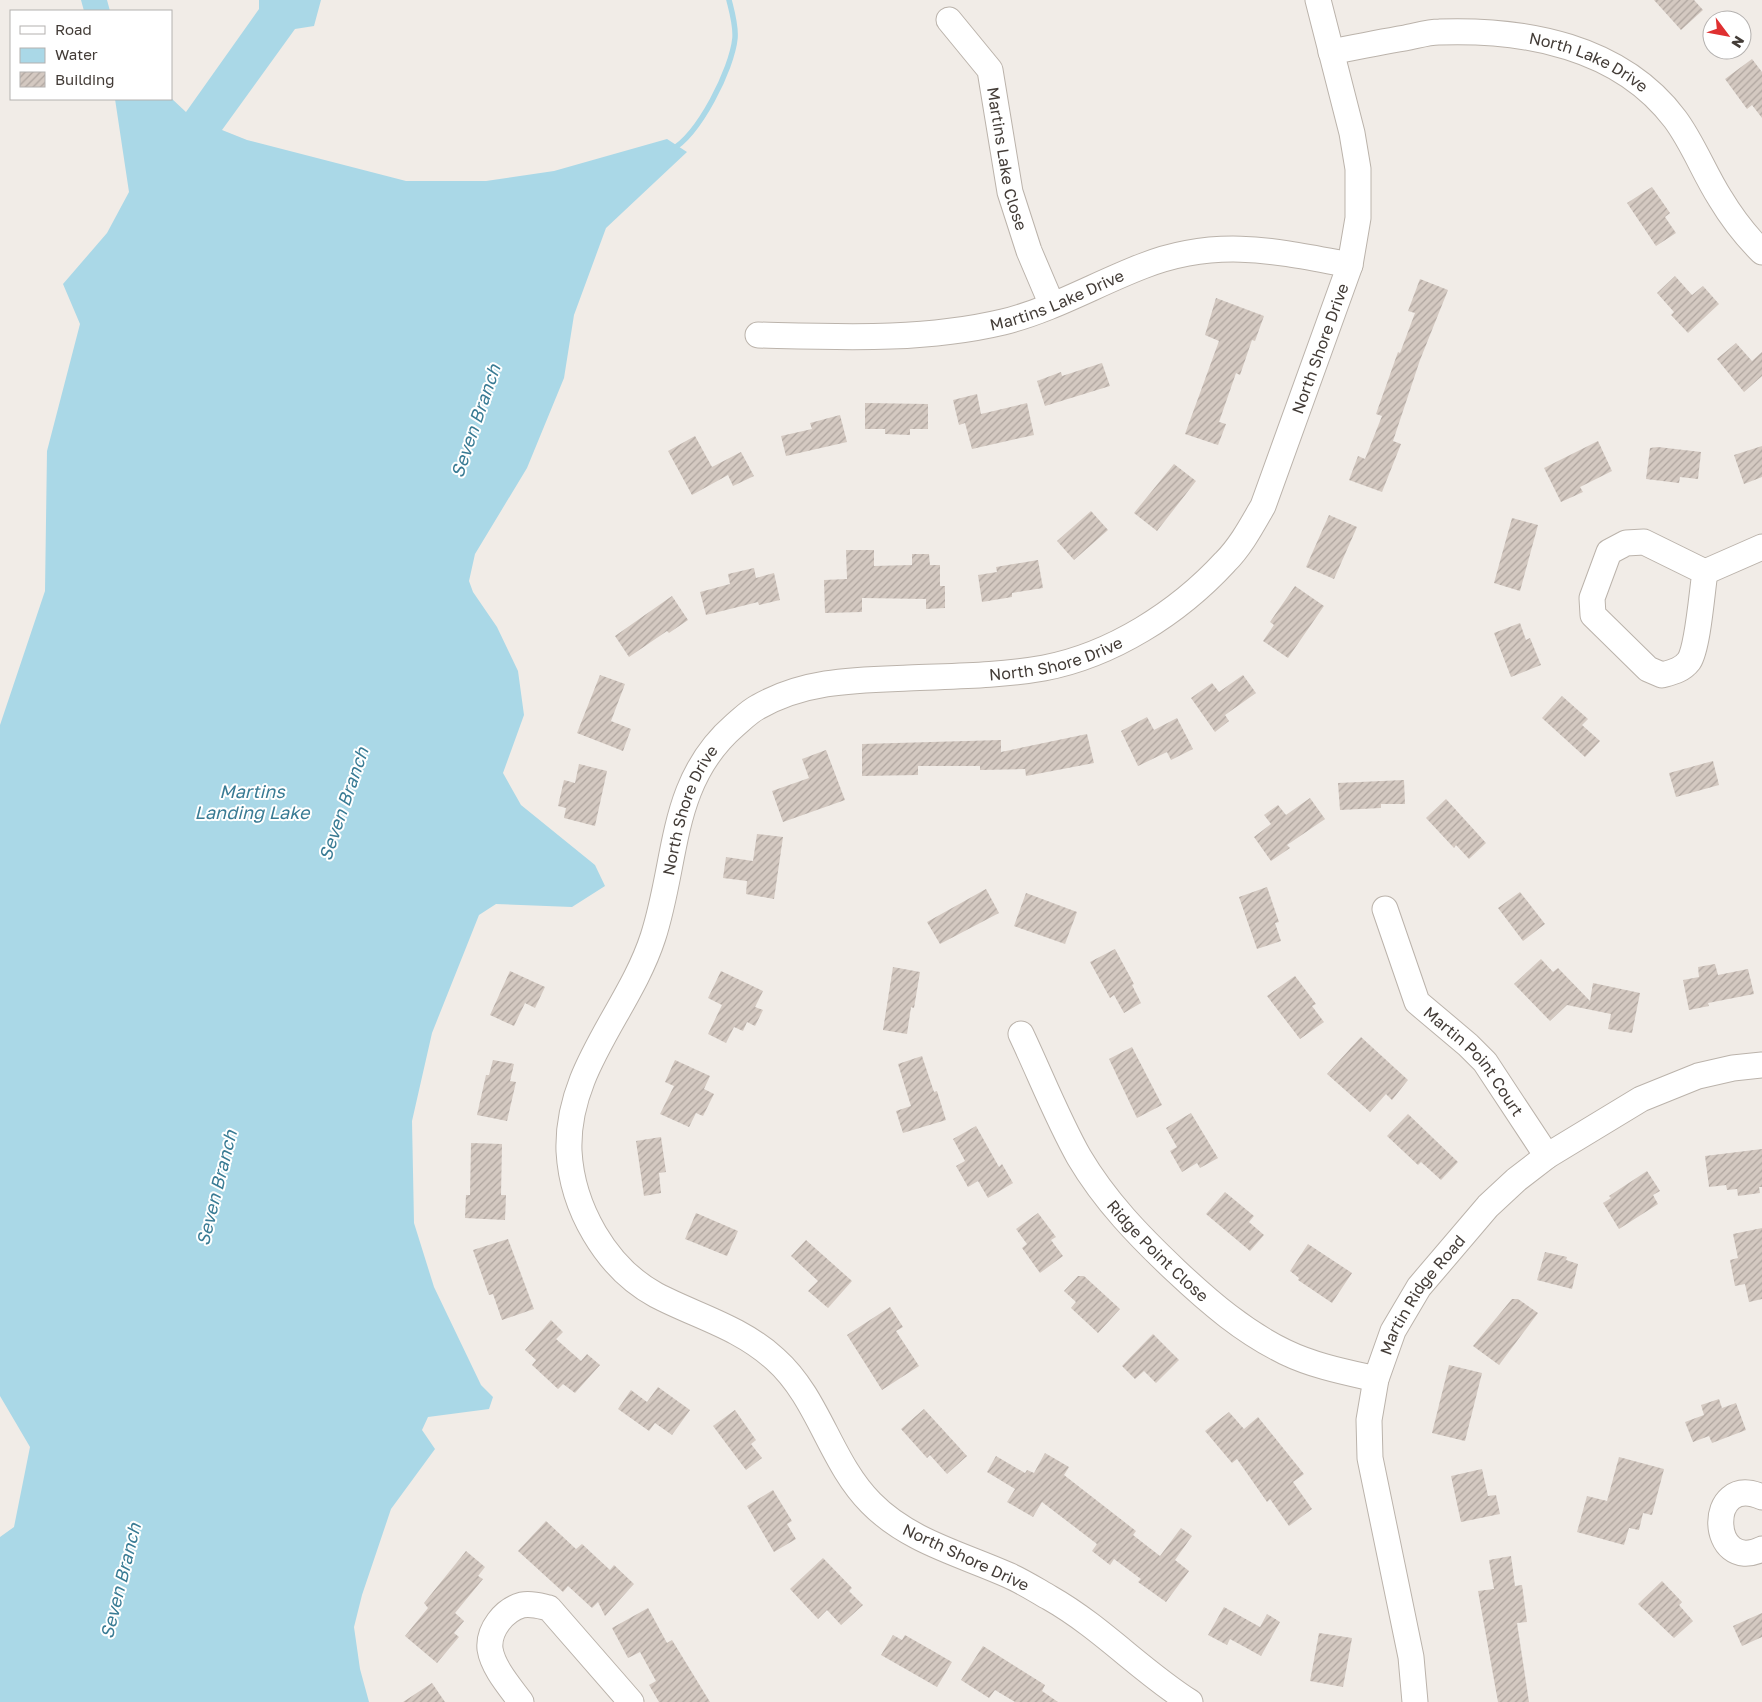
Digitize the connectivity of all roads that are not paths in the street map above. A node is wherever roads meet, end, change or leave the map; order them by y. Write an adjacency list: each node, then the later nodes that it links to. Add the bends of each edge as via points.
1 (1318, 0): 3 (street, North Shore Drive)
2 (949, 20): 6 (street, Martins Lake Close, via 990,70 1010,192 1029,251)
3 (1331, 52): 4 (street, North Lake Drive, via 1438,32 1525,36 1558,42 1593,55 1622,70 1650,91 1675,120 1720,199); 5 (street, North Shore Drive, via 1358,169 1358,218)
4 (1762, 252)
5 (1350, 265): 6 (street, Martins Lake Drive, via 1269,249 1205,250 1144,266); 19 (street, North Shore Drive, via 1263,506 1227,560 1184,602 1109,646 1047,667 1005,673 835,681 799,688 755,708 718,740 697,769 683,800 662,907 647,954 590,1060 571,1114 569,1151 583,1210 597,1238 633,1279 653,1294 737,1331 776,1360 804,1394 854,1483 871,1504 893,1522 922,1539 1012,1576 1055,1600 1163,1685)
6 (1052, 305): 7 (street, Martins Lake Drive, via 1004,321 913,336)
7 (758, 335)
8 (1762, 547): 9 (street)
9 (1704, 572): 9 (street, via 1690,660 1679,670 1662,675 1648,669 1593,614 1592,598 1609,552 1626,543 1644,542)
10 (1385, 910): 13 (street, Martin Point Court, via 1417,1002 1485,1062)
11 (1021, 1034): 14 (street, Ridge Point Close, via 1079,1156 1107,1199 1138,1236 1210,1302 1246,1330 1286,1352 1325,1367)
12 (1762, 1065): 13 (street, Martin Ridge Road, via 1698,1076 1641,1100)
13 (1547, 1156): 14 (street, Martin Ridge Road, via 1488,1206 1419,1287 1393,1330)
14 (1376, 1379): 20 (street, Martin Ridge Road, via 1370,1420 1370,1458 1411,1657)
15 (1762, 1497): 16 (street, via 1751,1494 1732,1498 1725,1505 1719,1523 1720,1533 1732,1548 1751,1552)
16 (1762, 1549)
17 (522, 1702): 18 (street, via 502,1676 490,1650 490,1639 496,1625 511,1610 534,1604 549,1608)
18 (631, 1702)
19 (1190, 1702)
20 (1415, 1702)

